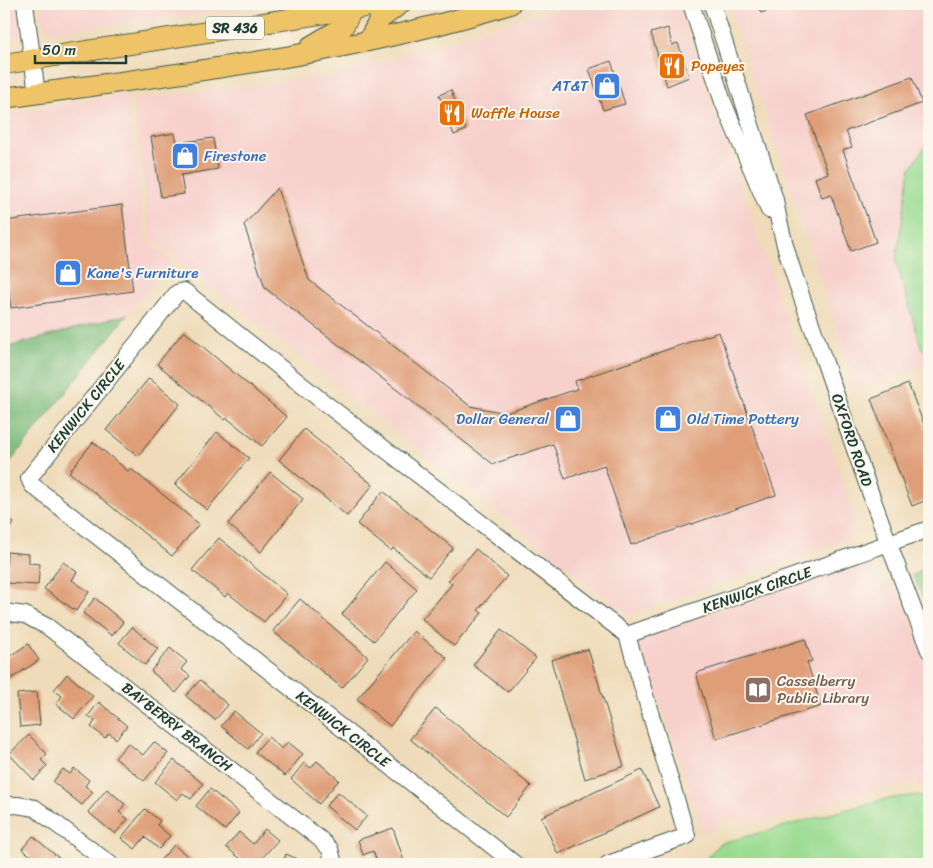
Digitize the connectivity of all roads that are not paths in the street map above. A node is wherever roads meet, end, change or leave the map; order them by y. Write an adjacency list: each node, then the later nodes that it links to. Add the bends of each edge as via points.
1 (25, 4): 10 (street)
2 (384, 4): 7 (main road, SR 436)
3 (400, 4): 8 (main road, via 380,19)
4 (510, 4): 8 (main road, SR 436)
5 (691, 4): 14 (street, OXFORD ROAD, via 723,102 766,204)
6 (712, 4): 14 (street, OXFORD ROAD, via 775,200)
7 (353, 8): 9 (main road, via 343,27); 10 (main road, SR 436)
8 (368, 41): 9 (main road, SR 436)
9 (296, 54): 12 (main road, SR 436)
10 (33, 60): 11 (main road, SR 436); 12 (street)
11 (4, 64)
12 (37, 94): 13 (main road, SR 436)
13 (4, 98)
14 (780, 229): 16 (street, OXFORD ROAD)
15 (929, 529): 16 (street, KENWICK CIRCLE)
16 (887, 544): 18 (street, KENWICK CIRCLE); 19 (street, OXFORD ROAD)
17 (4, 612): 22 (street, BAYBERRY BRANCH, via 25,615 48,626 320,839 330,849)
18 (627, 635): 23 (street, KENWICK CIRCLE, via 184,291 177,293 29,478 32,485 47,497); 24 (street, via 687,836)
19 (929, 650)
20 (4, 806): 21 (street, via 35,808)
21 (110, 864)
22 (334, 864)
23 (515, 864)
24 (608, 864)

